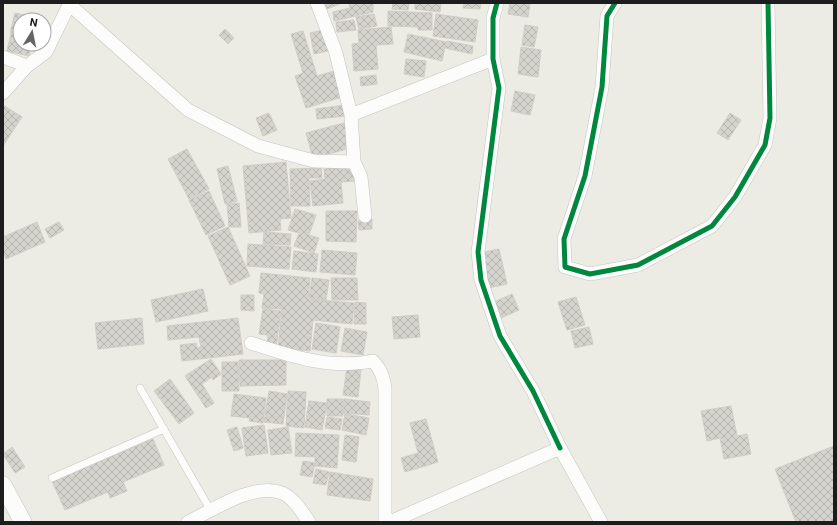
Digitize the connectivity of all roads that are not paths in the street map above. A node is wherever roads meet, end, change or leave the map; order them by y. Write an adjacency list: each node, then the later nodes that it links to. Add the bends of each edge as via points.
1 (317, 3): 10 (street, via 336,53)
2 (497, 3): 7 (street, via 493,18)
3 (615, 3): 4 (street, via 607,16 602,87 585,176 564,239 565,267 590,274 638,265 712,226 735,197 765,145 770,118)
4 (768, 3)
5 (70, 4): 8 (street, via 46,52); 11 (street, via 188,110 258,146 314,161)
6 (3, 57): 8 (street)
7 (493, 59): 10 (street); 16 (street, via 499,88 478,252 481,280 500,336 533,391)
8 (27, 66): 9 (street)
9 (3, 93)
10 (351, 115): 11 (street)
11 (354, 162): 12 (street, via 362,177)
12 (365, 216)
13 (251, 343): 23 (street, via 299,359 356,365 373,361 378,367 383,374 385,388)
14 (140, 388): 15 (lane)
15 (164, 429): 17 (lane); 19 (lane)
16 (560, 448): 24 (street); 25 (street)
17 (52, 478)
18 (3, 485): 20 (street)
19 (211, 511): 21 (street); 22 (street, via 250,492 266,490 282,493 293,501)
20 (23, 522)
21 (188, 522)
22 (309, 522)
23 (385, 522)
24 (390, 522)
25 (601, 522)

